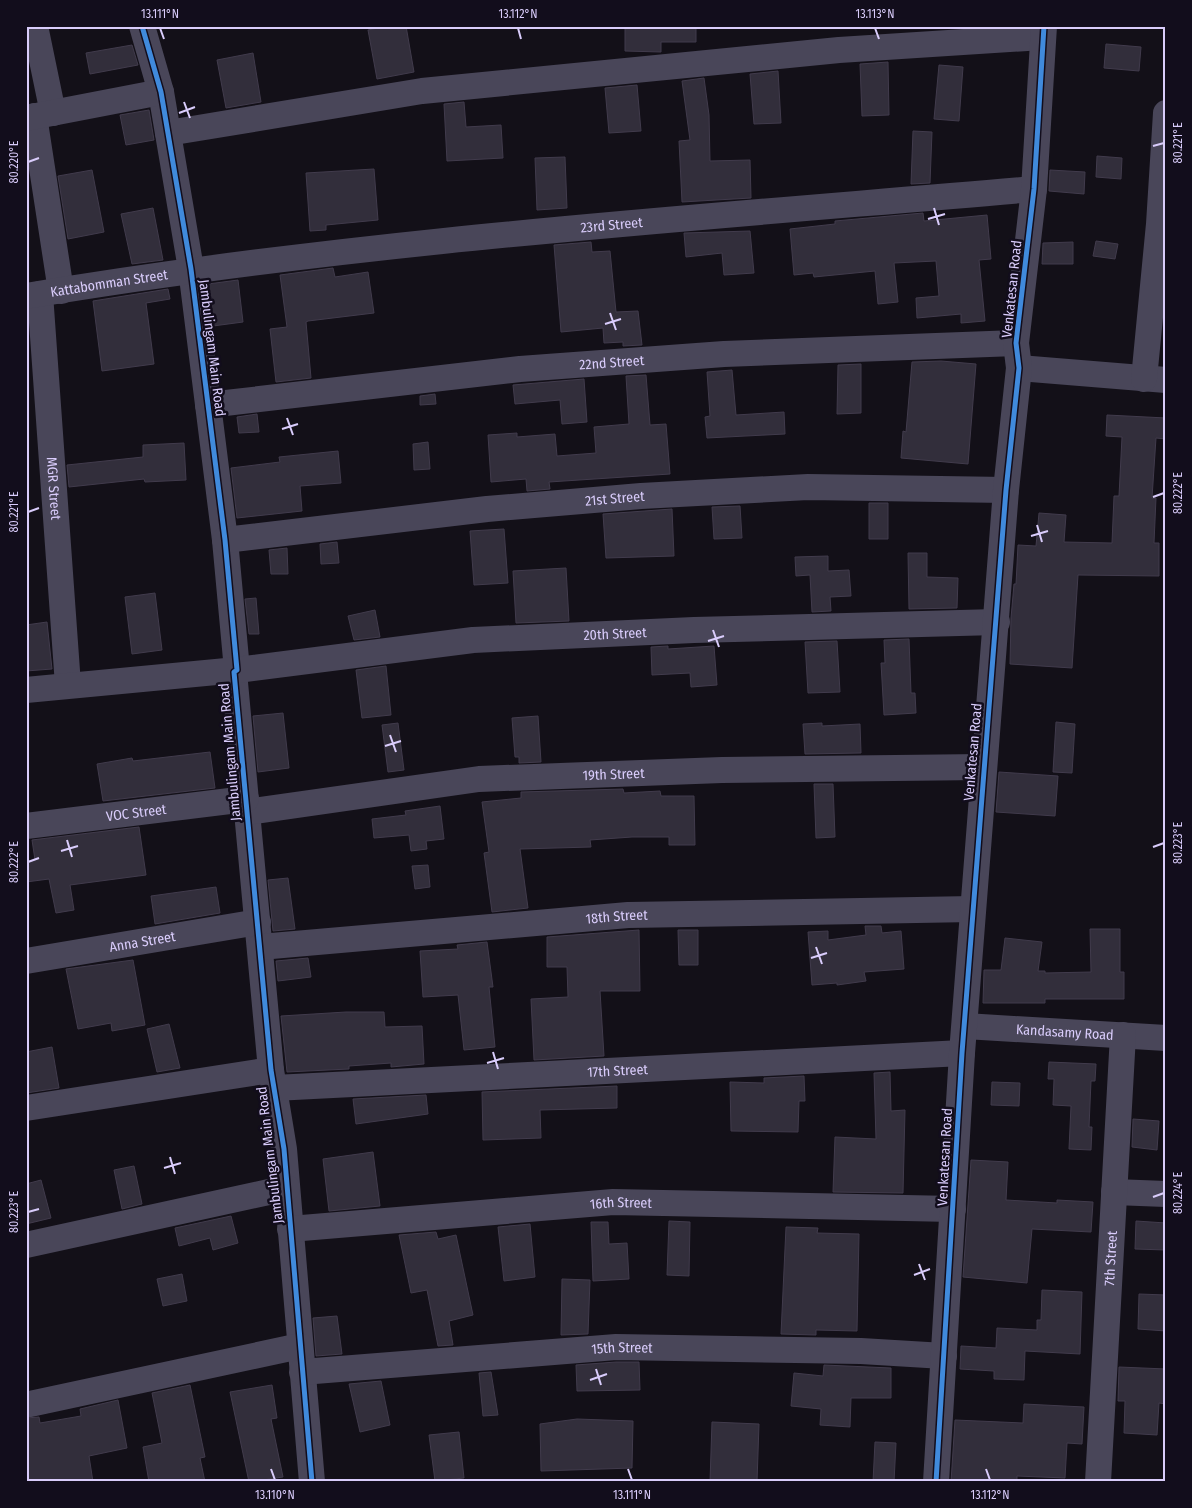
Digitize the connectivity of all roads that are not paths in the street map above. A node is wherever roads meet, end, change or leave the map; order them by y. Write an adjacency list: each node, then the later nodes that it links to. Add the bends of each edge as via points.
1 (35, 26): 6 (street, MGR Street)
2 (142, 26): 4 (street, Jambulingam Main Road)
3 (1044, 32): 7 (street, via 422,91); 8 (street, Venkatesan Road)
4 (160, 92): 6 (street); 7 (street, Jambulingam Main Road)
5 (1166, 113): 9 (street)
6 (38, 116): 11 (street, MGR Street)
7 (168, 132): 10 (street, Jambulingam Main Road)
8 (1034, 189): 10 (street, 23rd Street, via 540,231); 12 (street, Venkatesan Road)
9 (1163, 224): 13 (street)
10 (190, 269): 11 (street, Kattabomman Street); 14 (street, Jambulingam Main Road)
11 (42, 294): 19 (street, MGR Street)
12 (1018, 356): 13 (street, 22nd Street); 14 (street, 22nd Street, via 733,354 530,368); 15 (street, Venkatesan Road)
13 (1155, 380)
14 (208, 405): 16 (street, Jambulingam Main Road)
15 (1006, 490): 16 (street, 21st Street, via 808,487 641,496 487,509); 17 (street, Venkatesan Road)
16 (225, 540): 18 (street, Jambulingam Main Road)
17 (997, 622): 18 (street, 20th Street, via 473,640); 21 (street, Venkatesan Road)
18 (237, 670): 19 (street, 20th Street); 22 (street, Jambulingam Main Road, via 234,672)
19 (68, 685): 20 (street, 20th Street)
20 (26, 690)
21 (983, 767): 22 (street, 19th Street, via 722,770 479,779); 24 (street, Venkatesan Road)
22 (246, 805): 23 (street, VOC Street); 25 (street, Jambulingam Main Road)
23 (26, 826)
24 (973, 909): 25 (street, 18th Street, via 628,915); 27 (street, Venkatesan Road)
25 (259, 935): 26 (street, Anna Street); 32 (street, Jambulingam Main Road)
26 (26, 961)
27 (965, 1026): 29 (street, Kandasamy Road); 31 (street, Venkatesan Road)
28 (1166, 1027): 30 (street)
29 (1123, 1035): 30 (street, Kandasamy Road); 35 (street, 7th Street)
30 (1165, 1038)
31 (962, 1053): 32 (street, 17th Street); 37 (street, Venkatesan Road)
32 (273, 1079): 33 (street, 17th Street); 34 (street, Jambulingam Main Road)
33 (26, 1108)
34 (287, 1188): 38 (street, Jambulingam Main Road); 39 (street)
35 (1114, 1192): 36 (street); 46 (street, 7th Street)
36 (1166, 1194)
37 (953, 1209): 38 (street, 16th Street, via 613,1202); 41 (street, Venkatesan Road)
38 (290, 1228): 40 (street, Jambulingam Main Road)
39 (26, 1245)
40 (300, 1346): 42 (street, Jambulingam Main Road); 43 (street)
41 (944, 1356): 42 (street, 15th Street, via 861,1351 616,1347); 45 (street, Venkatesan Road)
42 (302, 1372): 44 (street, Jambulingam Main Road)
43 (30, 1404)
44 (308, 1481)
45 (936, 1482)
46 (1098, 1482)

